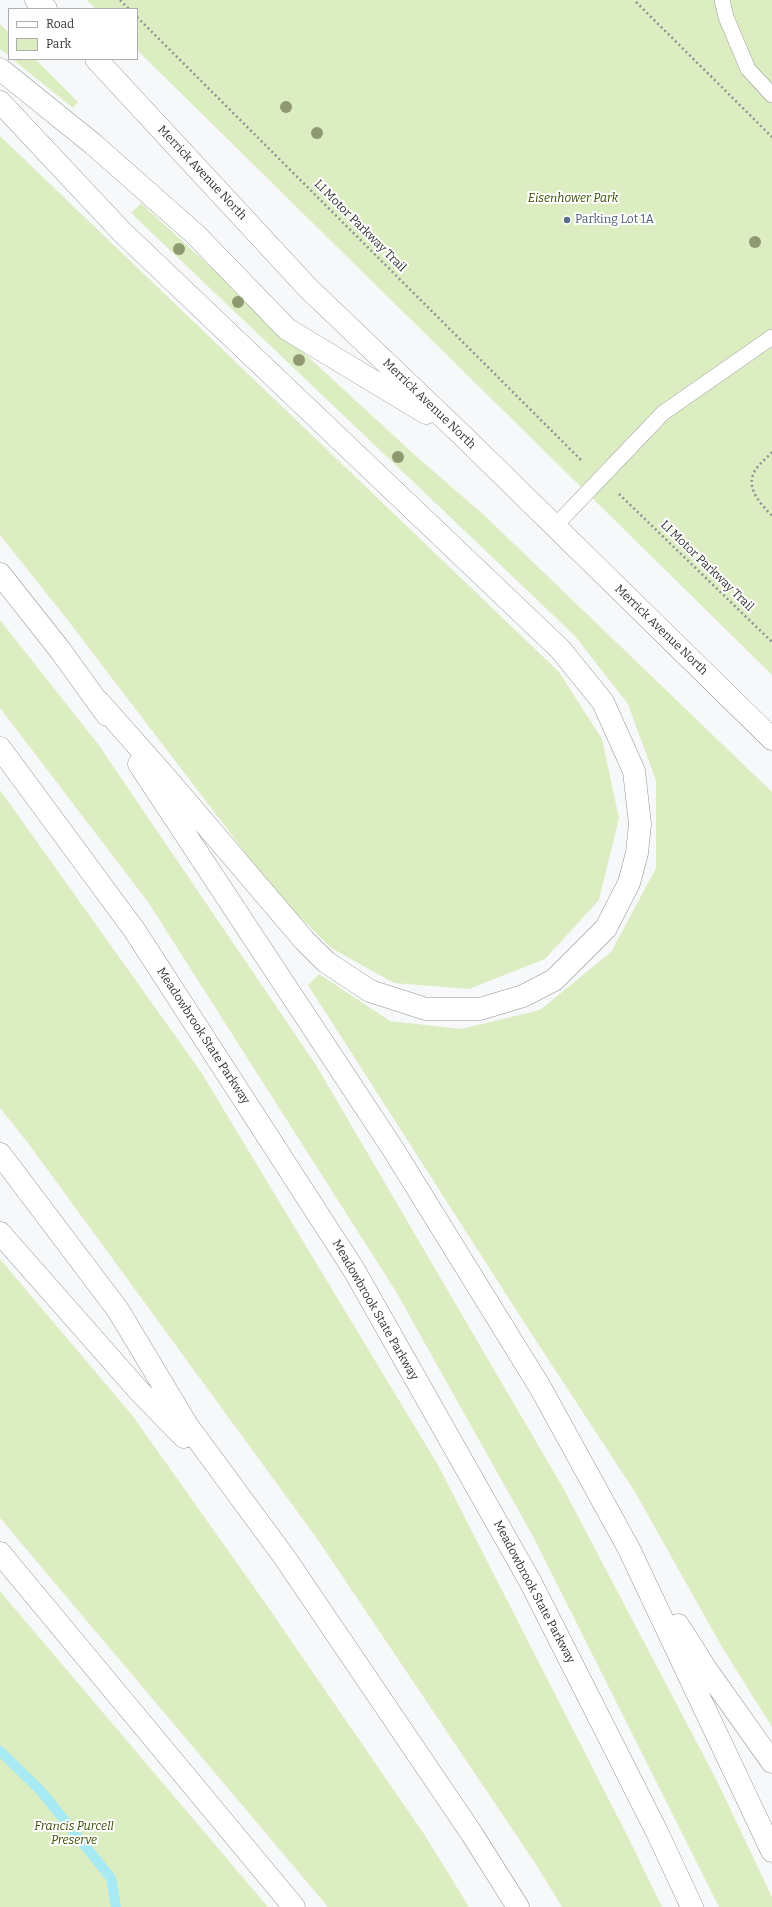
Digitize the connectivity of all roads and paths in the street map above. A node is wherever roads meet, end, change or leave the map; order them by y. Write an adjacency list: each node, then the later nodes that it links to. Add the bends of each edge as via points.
1 (36, 0): 5 (main road)
2 (120, 0): 6 (path)
3 (722, 0): 10 (lane, via 726,17 748,69)
4 (636, 2): 12 (path)
5 (45, 8)
6 (129, 8)
7 (138, 17): 15 (path, LI Motor Parkway Trail)
8 (97, 60): 14 (main road, Merrick Avenue North, via 308,288)
9 (0, 69): 14 (main road, via 93,144 195,234 287,329)
10 (772, 95)
11 (0, 102): 22 (main road, via 122,232 560,649 603,702 634,771 640,824 637,852 629,883 606,928 554,980 523,996 480,1010 426,1009 370,991 326,962 304,940 168,779)
12 (772, 137)
13 (772, 336): 19 (lane, via 663,413)
14 (460, 433): 19 (main road, Merrick Avenue North)
15 (570, 449)
16 (772, 452): 18 (path, via 756,469 751,483 756,499)
17 (630, 503): 21 (path, LI Motor Parkway Trail)
18 (772, 516)
19 (555, 526): 23 (main road, Merrick Avenue North)
20 (0, 574): 22 (main road)
21 (772, 642)
22 (99, 702): 28 (main road, via 393,1149 540,1387)
23 (772, 739)
24 (0, 748): 34 (main road, Meadowbrook State Parkway, via 135,931 354,1270 531,1583 657,1832)
25 (0, 1154): 27 (main road, via 118,1310 187,1425)
26 (0, 1232): 27 (main road, via 140,1392)
27 (233, 1488): 33 (main road, via 285,1558 472,1834)
28 (629, 1548): 30 (main road, via 706,1669); 31 (main road)
29 (0, 1554): 32 (main road)
30 (772, 1762)
31 (772, 1851)
32 (294, 1907)
33 (518, 1907)
34 (692, 1907)

